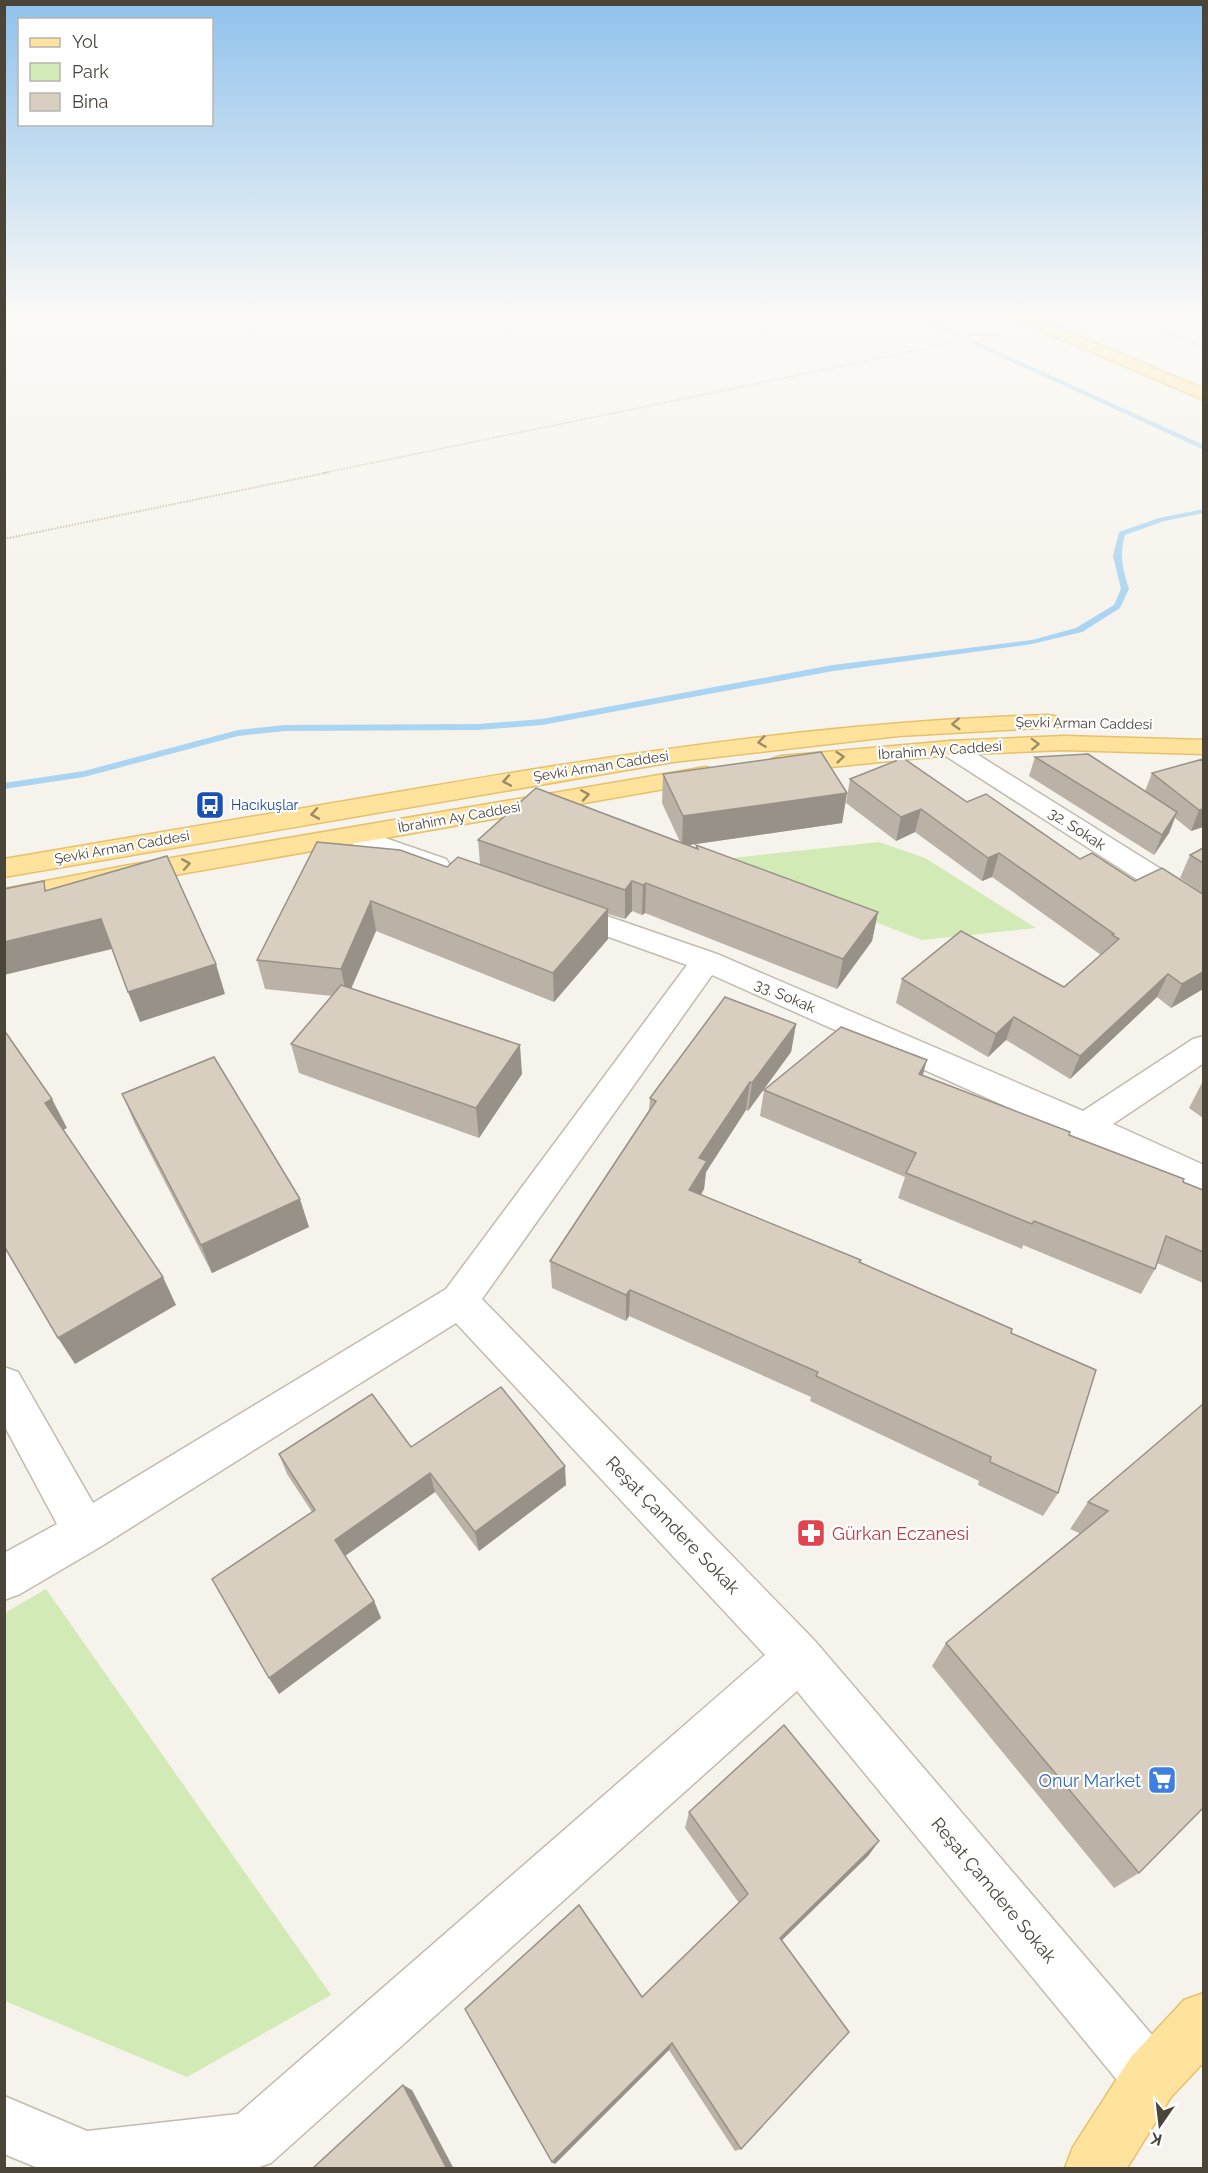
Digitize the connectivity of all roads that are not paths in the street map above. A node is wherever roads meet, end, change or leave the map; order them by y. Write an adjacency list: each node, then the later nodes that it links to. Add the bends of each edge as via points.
1 (1203, 725): 5 (main road, Şevki Arman Caddesi, one-way to 5, via 996,722 789,738 560,772)
2 (1203, 747): 3 (main road, İbrahim Ay Caddesi, one-way to 2, via 1064,743)
3 (950, 748): 4 (main road, İbrahim Ay Caddesi, one-way to 3, via 800,760); 9 (street, 32. Sokak)
4 (356, 836): 6 (street); 7 (main road, İbrahim Ay Caddesi, one-way to 4)
5 (4, 868)
6 (458, 872)
7 (4, 898)
8 (536, 901): 10 (street, 33. Sokak)
9 (1203, 909)
10 (706, 962): 12 (street, 33. Sokak); 14 (street)
11 (1203, 1047): 12 (street)
12 (1085, 1126): 13 (street, 33. Sokak)
13 (1203, 1181)
14 (459, 1301): 16 (street); 18 (street, Reşat Çamdere Sokak)
15 (4, 1385): 16 (street)
16 (85, 1532): 17 (street)
17 (4, 1578)
18 (799, 1657): 20 (street, Reşat Çamdere Sokak); 21 (street, via 250,2142 87,2160)
19 (1203, 2020): 20 (main road)
20 (1151, 2077): 22 (main road)
21 (4, 2125)
22 (1094, 2169)

